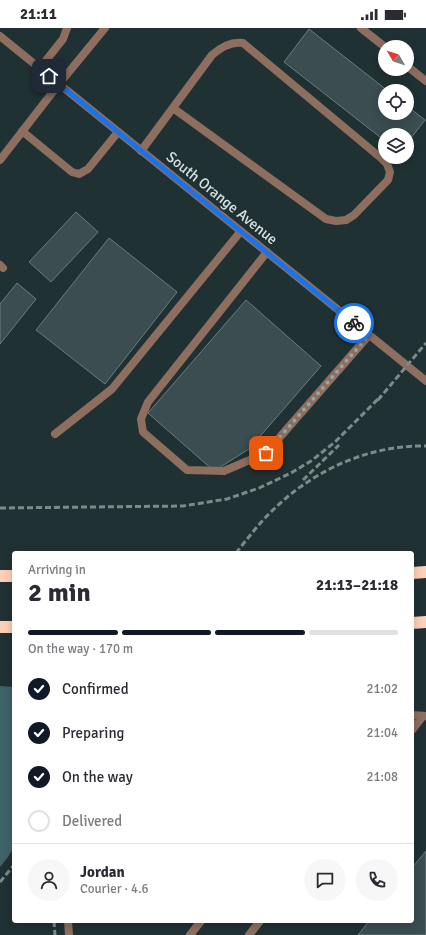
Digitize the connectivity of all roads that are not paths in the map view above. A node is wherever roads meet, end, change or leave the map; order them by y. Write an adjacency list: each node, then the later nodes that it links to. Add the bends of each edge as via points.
1 (67, 28): 6 (street, via 63,38)
2 (105, 28): 9 (street)
3 (362, 28): 5 (street)
4 (0, 36): 6 (street, South Orange Avenue)
5 (378, 42)
6 (40, 68): 9 (street, South Orange Avenue)
7 (414, 72): 8 (street)
8 (426, 81)
9 (59, 84): 11 (street); 12 (street, South Orange Avenue)
10 (173, 108): 10 (street, via 212,55 232,43 243,43 381,158 390,172 388,180 354,215 346,220 326,219); 13 (street)
11 (22, 131): 12 (street, via 72,172 79,174 88,169); 14 (street)
12 (118, 132): 13 (street, South Orange Avenue)
13 (141, 151): 15 (street, South Orange Avenue)
14 (0, 160)
15 (241, 231): 16 (street, South Orange Avenue); 19 (street, via 112,389)
16 (267, 252): 17 (street, South Orange Avenue); 17 (street, via 148,402 141,419 144,432 187,470 224,471 266,453)
17 (369, 335): 18 (street, South Orange Avenue)
18 (426, 381)
19 (56, 434)
20 (426, 572): 21 (highway)
21 (414, 573)
22 (0, 576): 23 (highway)
23 (12, 576)
24 (426, 622): 25 (highway)
25 (414, 623)
26 (0, 627): 27 (highway)
27 (12, 627)
28 (414, 715): 29 (street)
29 (425, 716): 30 (street)
30 (414, 728)
31 (68, 923): 34 (street)
32 (199, 923): 35 (street)
33 (258, 923): 36 (street)
34 (69, 935)
35 (190, 935)
36 (249, 935)

